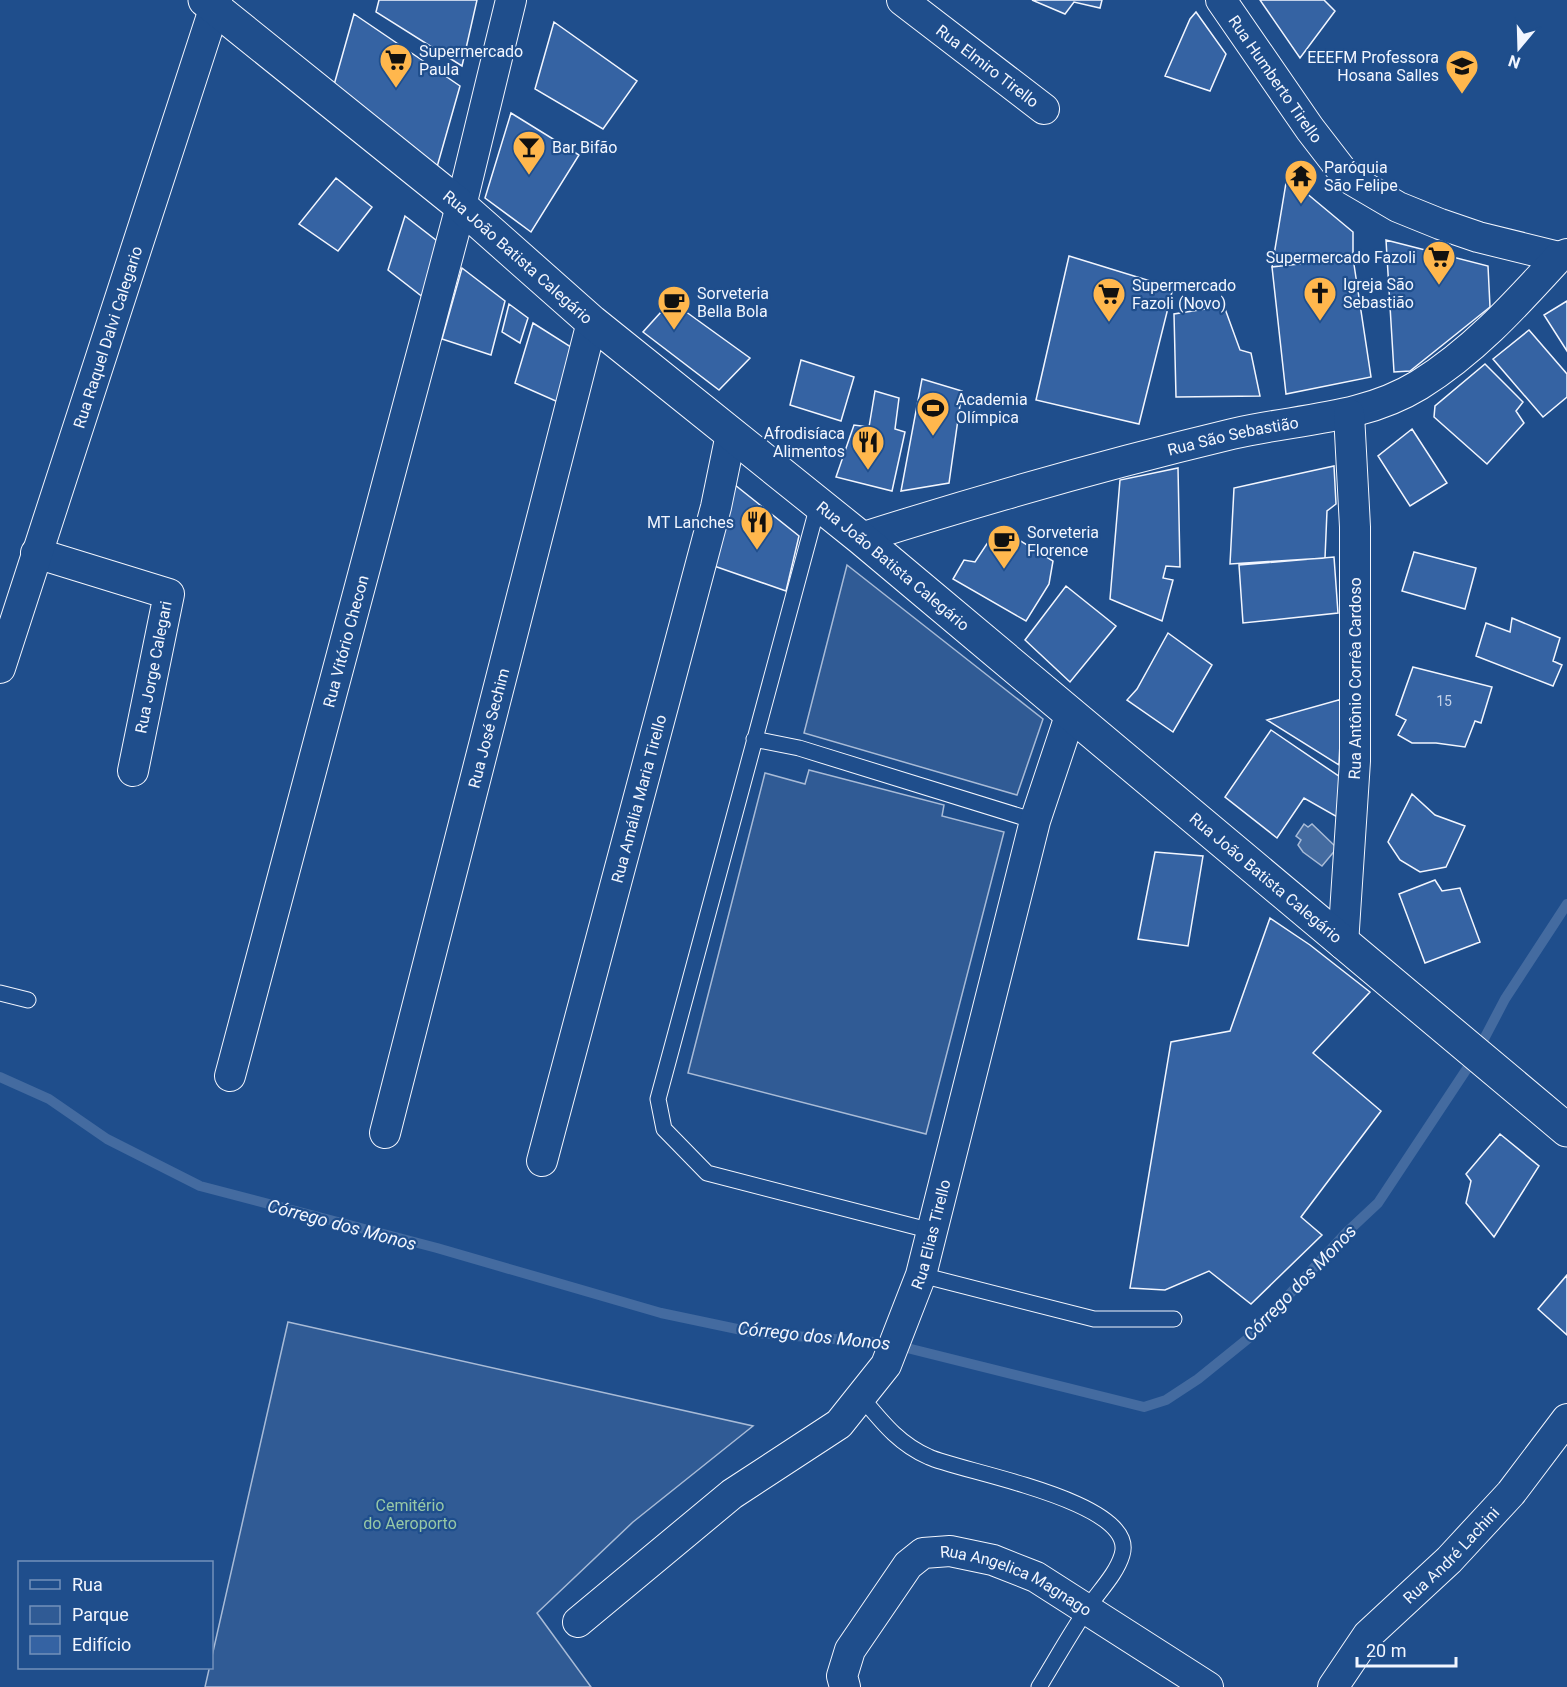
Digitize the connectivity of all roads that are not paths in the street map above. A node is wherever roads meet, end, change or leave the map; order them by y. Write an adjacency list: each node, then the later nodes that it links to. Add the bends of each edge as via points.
1 (511, 0): 6 (street, Rua Vitório Checon)
2 (902, 0): 5 (street, Rua Elmiro Tirello)
3 (1221, 0): 7 (street, Rua Humberto Tirello, via 1347,177 1398,207 1440,224 1478,237)
4 (212, 2): 6 (street, Rua João Batista Calegário); 13 (street, Rua Raquel Dalvi Calegario)
5 (1044, 109)
6 (460, 206): 8 (street, Rua João Batista Calegário); 22 (street, Rua Vitório Checon)
7 (1563, 255): 9 (street, Rua São Sebastião, via 1489,333 1418,386)
8 (592, 322): 10 (street, Rua João Batista Calegário); 24 (street, Rua José Sechim)
9 (1349, 414): 12 (street, Rua São Sebastião, via 1235,433 1058,478); 19 (street, Rua Antônio Corrêa Cardoso, via 1354,527 1355,761)
10 (731, 434): 11 (street, Rua João Batista Calegário); 25 (street, Rua Amália Maria Tirello, via 716,507)
11 (818, 505): 12 (street, Rua João Batista Calegário); 16 (lane)
12 (861, 538): 15 (street, Rua João Batista Calegário)
13 (36, 553): 14 (street, Rua Raquel Dalvi Calegario); 17 (street, Rua Jorge Calegari, via 169,594)
14 (0, 668)
15 (1071, 713): 18 (street, Rua Elias Tirello); 19 (street, Rua João Batista Calegário)
16 (754, 739): 18 (lane, via 799,748); 26 (lane, via 658,1099 664,1129 707,1173)
17 (132, 771)
18 (1035, 821): 26 (street, Rua Elias Tirello)
19 (1343, 944): 23 (street, Rua João Batista Calegário)
20 (0, 993): 21 (lane)
21 (28, 1000)
22 (230, 1076)
23 (1567, 1130)
24 (385, 1133)
25 (542, 1161)
26 (932, 1231): 27 (street, Rua Elias Tirello)
27 (917, 1289): 28 (lane, via 1094,1319); 29 (street, Rua Elias Tirello, via 886,1365)
28 (1174, 1319)
29 (862, 1398): 31 (lane, via 896,1439 930,1458 1072,1500 1110,1525 1123,1554); 32 (street, Rua Elias Tirello, via 838,1424 732,1494)
30 (1567, 1419): 36 (street, Rua André Lachini, via 1480,1527 1368,1635)
31 (1086, 1610): 33 (street, Rua Angelica Magnago, via 1036,1577 993,1560 950,1551 923,1553 908,1565 850,1650 842,1676); 34 (lane); 35 (street, Rua Angelica Magnago)
32 (578, 1622)
33 (845, 1687)
34 (1039, 1687)
35 (1208, 1687)
36 (1333, 1687)

